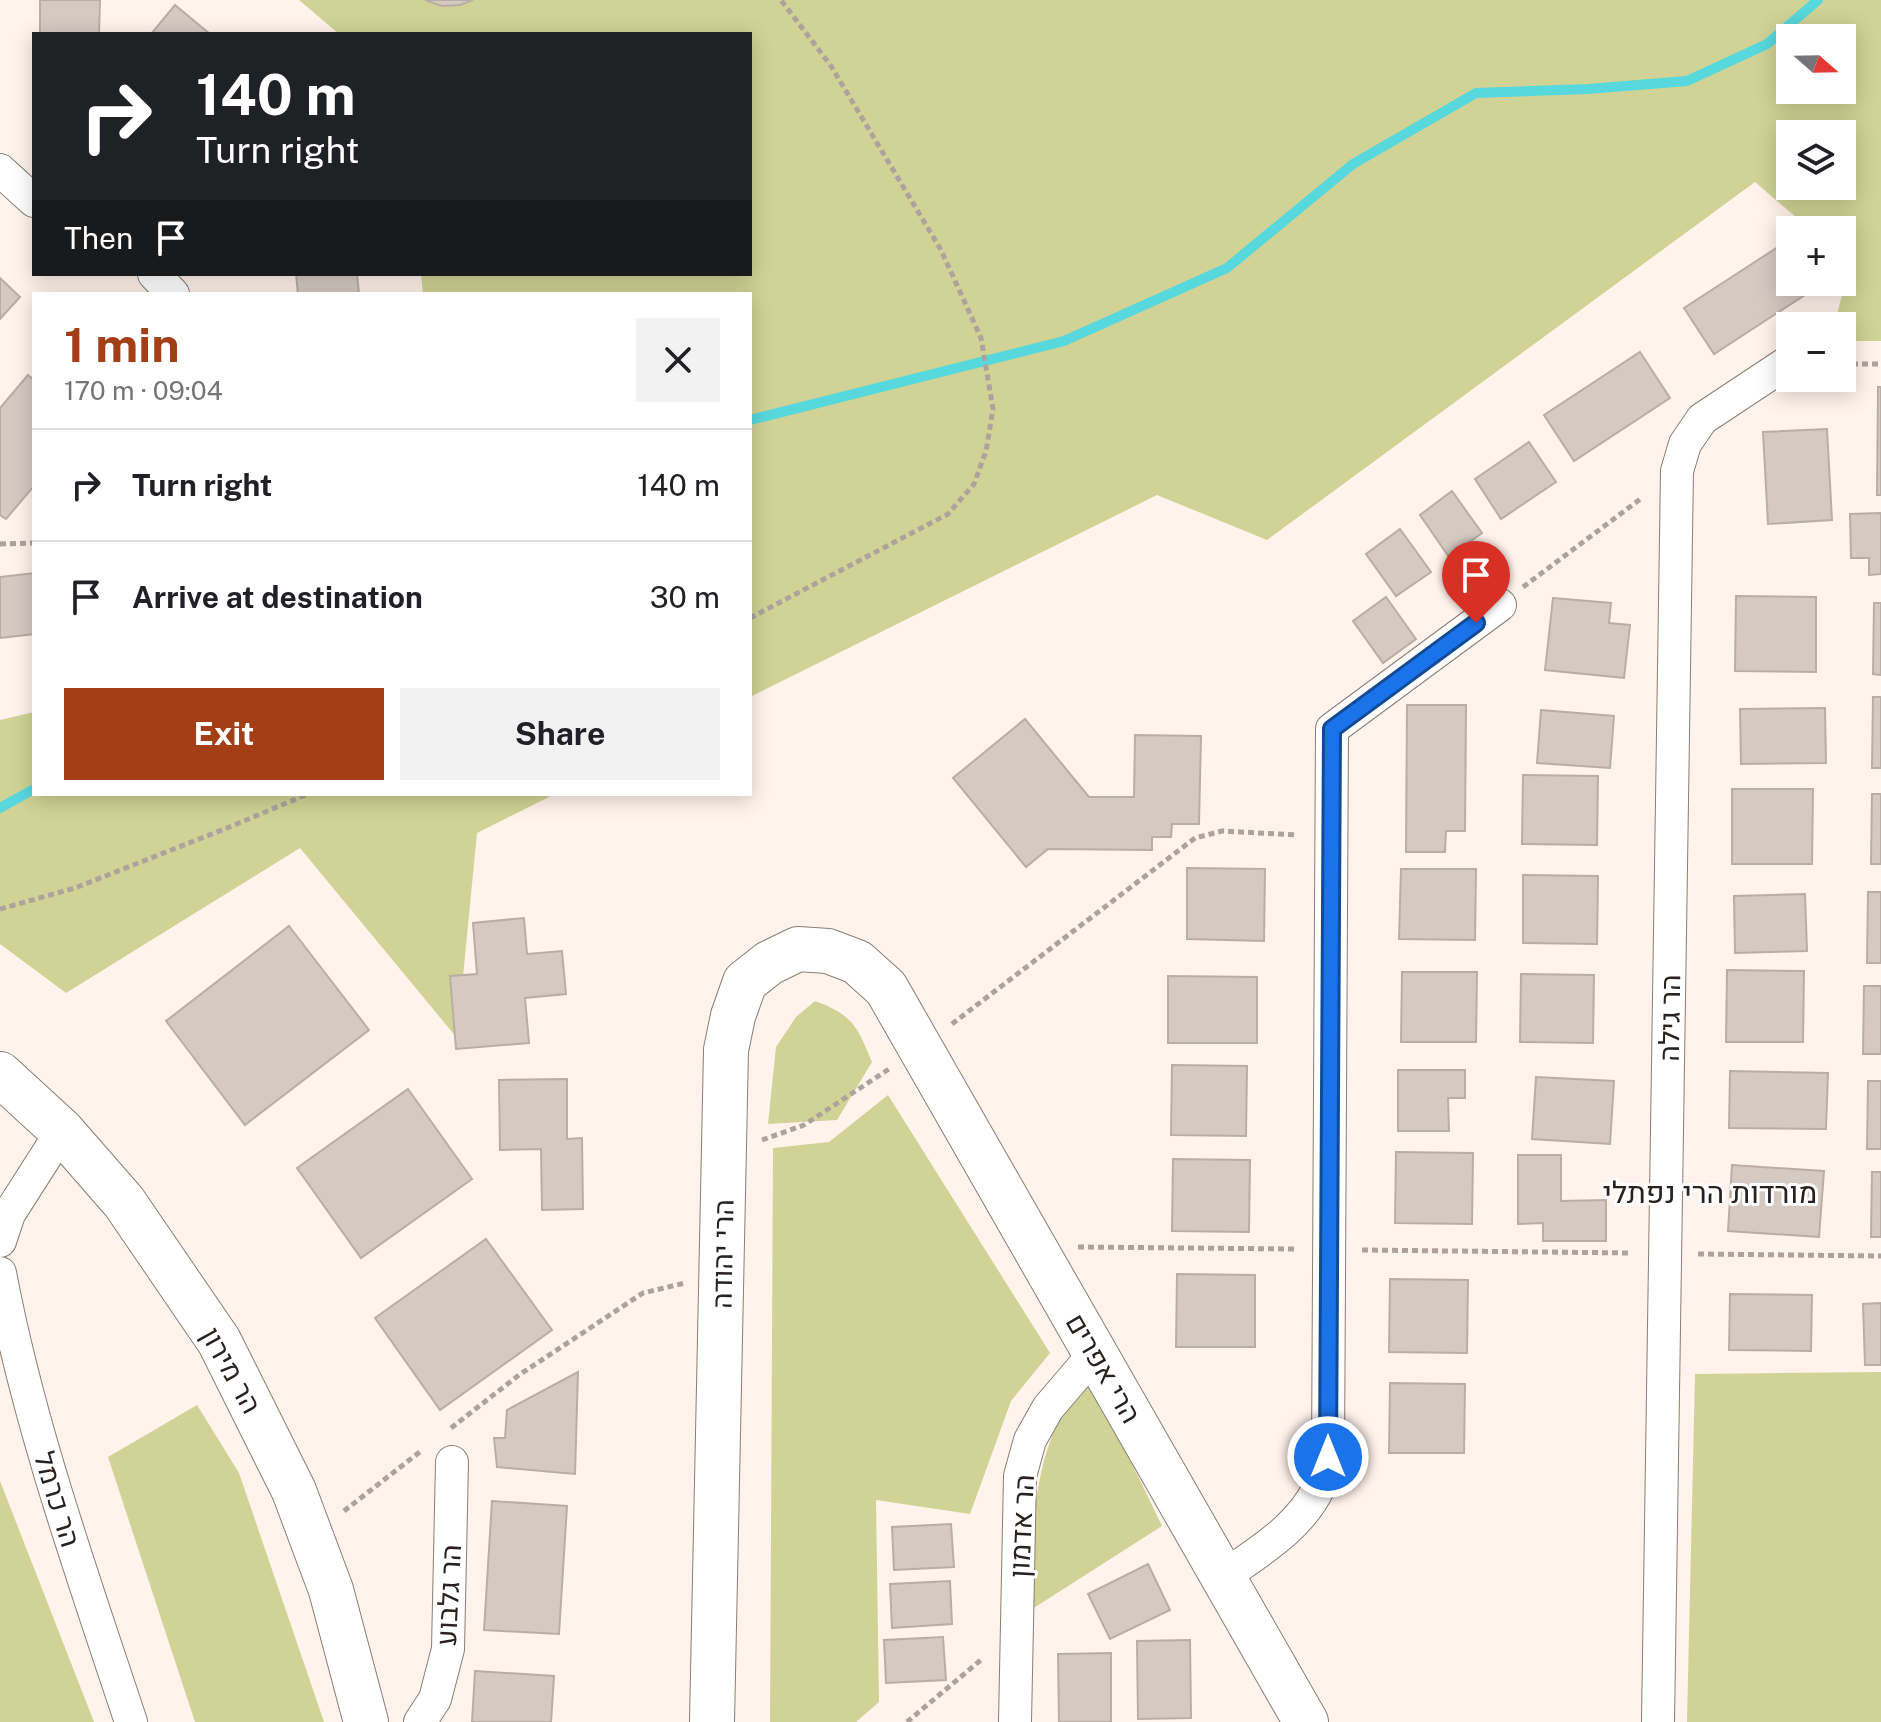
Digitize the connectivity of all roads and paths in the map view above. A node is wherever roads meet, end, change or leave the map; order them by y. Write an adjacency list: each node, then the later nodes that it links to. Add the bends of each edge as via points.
1 (781, 0): 13 (path, via 831,66 941,250 981,338 993,409 974,484 948,514)
2 (0, 170): 3 (street)
3 (32, 199)
4 (156, 276): 5 (street)
5 (171, 292)
6 (1856, 364): 7 (path)
7 (1881, 364)
8 (1776, 370): 9 (street, הר גילה, via 1702,419 1685,444)
9 (1677, 471): 12 (path); 24 (street, הר גילה)
10 (32, 543): 11 (path)
11 (0, 544)
12 (1500, 605): 15 (street, via 1332,729)
13 (752, 617)
14 (303, 796): 16 (path, via 75,888)
15 (1331, 837): 17 (path, via 1222,831 1195,838); 23 (street)
16 (0, 909)
17 (911, 1031): 20 (path, via 804,1125); 20 (street, הרי יהודה, via 886,988 857,962 828,951 798,949 769,963 745,982 733,1016 726,1050); 22 (street, הרי אפרים)
18 (0, 1074): 19 (street, הר מירון)
19 (62, 1131): 21 (street, via 9,1214); 31 (street, הר מירון, via 124,1202 219,1341)
20 (724, 1146): 27 (street, הרי יהודה)
21 (0, 1241)
22 (1034, 1246): 23 (path); 28 (street, הרי אפרים)
23 (1328, 1250): 24 (path); 32 (street, via 1328,1457 1319,1487 1300,1517 1275,1541)
24 (1665, 1254): 25 (path); 41 (street, הר גילה)
25 (1881, 1256)
26 (0, 1273): 34 (street, הר כרמל, via 51,1480)
27 (721, 1274): 29 (path, via 643,1293 519,1375); 37 (street, הרי יהודה)
28 (1095, 1353): 32 (street, הרי אפרים); 33 (street, הר אדמון, via 1048,1408 1030,1440 1020,1476)
29 (449, 1430)
30 (438, 1456): 31 (path); 36 (street, הר גלבוע, via 448,1649 435,1699)
31 (311, 1536): 35 (street, הר מירון)
32 (1223, 1577): 40 (street, הרי אפרים)
33 (1017, 1630): 38 (path); 39 (street, הר אדמון)
34 (131, 1722)
35 (366, 1722)
36 (420, 1722)
37 (712, 1722)
38 (907, 1722)
39 (1015, 1722)
40 (1306, 1722)
41 (1658, 1722)

